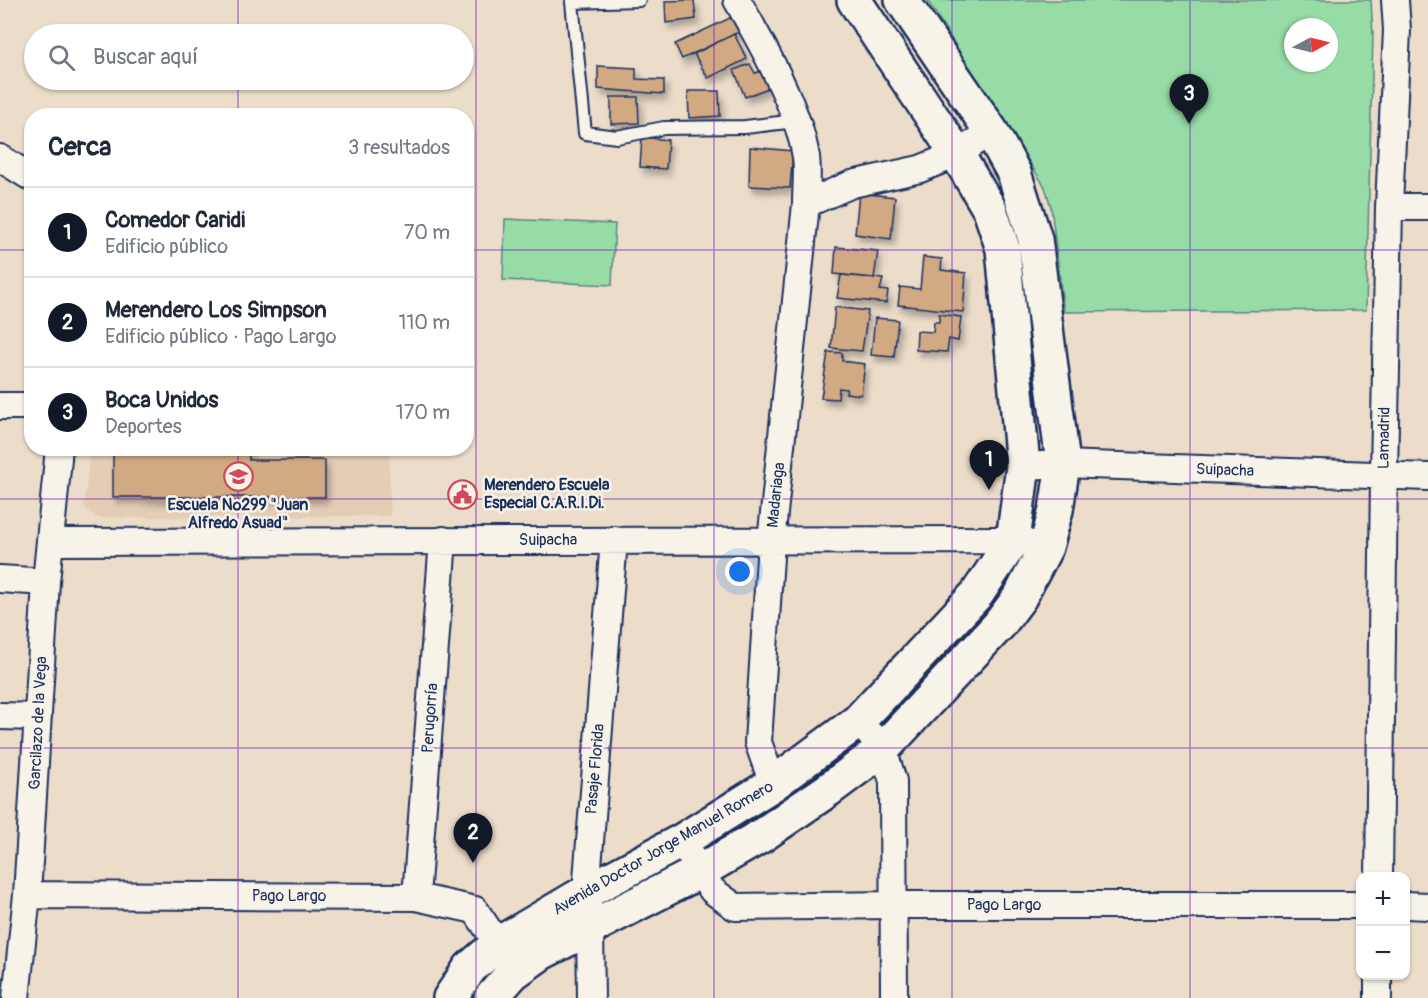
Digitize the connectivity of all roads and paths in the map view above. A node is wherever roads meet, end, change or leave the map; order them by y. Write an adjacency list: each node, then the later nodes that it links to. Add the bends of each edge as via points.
1 (639, 0): 6 (lane)
2 (737, 0): 7 (street, Madariaga, via 761,41)
3 (854, 0): 9 (main road, Avenida Doctor Jorge Manuel Romero)
4 (902, 0): 8 (main road, Avenida Doctor Jorge Manuel Romero)
5 (1395, 0): 13 (street, Lamadrid)
6 (621, 1): 7 (lane, via 572,2 585,133 616,137 664,128 745,127)
7 (796, 121): 12 (street, Madariaga, via 806,159)
8 (991, 131): 9 (street); 18 (main road, Avenida Doctor Jorge Manuel Romero, via 1014,173 1035,239)
9 (957, 154): 12 (street, via 920,169 852,184); 19 (main road, Avenida Doctor Jorge Manuel Romero, via 990,210 1003,249)
10 (0, 158): 11 (street)
11 (24, 173)
12 (806, 204): 26 (street, Madariaga)
13 (1389, 207): 14 (street); 20 (street, Lamadrid)
14 (1428, 207)
15 (0, 406): 16 (street)
16 (24, 406)
17 (58, 456): 25 (street, Garcilazo de la Vega)
18 (1063, 464): 19 (street, Suipacha); 20 (street, Suipacha); 27 (main road, Avenida Doctor Jorge Manuel Romero)
19 (1023, 466): 24 (main road, Avenida Doctor Jorge Manuel Romero)
20 (1384, 476): 21 (street, Suipacha); 37 (street, Lamadrid)
21 (1428, 477)
22 (443, 540): 23 (street, Suipacha); 25 (street, Suipacha); 40 (street, Perugorría)
23 (614, 540): 26 (street, Suipacha); 38 (street, Pasaje Florida)
24 (1013, 540): 26 (street, Suipacha); 27 (street, Suipacha); 32 (main road, Avenida Doctor Jorge Manuel Romero, via 977,594)
25 (50, 542): 29 (street, Garcilazo de la Vega)
26 (771, 542): 34 (street, Madariaga, via 758,742)
27 (1046, 547): 33 (main road, Avenida Doctor Jorge Manuel Romero, via 1020,597 999,625)
28 (0, 579): 29 (street)
29 (46, 582): 31 (street, Garcilazo de la Vega)
30 (0, 717): 31 (street)
31 (38, 717): 39 (street, Garcilazo de la Vega)
32 (858, 721): 33 (street); 34 (main road, Avenida Doctor Jorge Manuel Romero)
33 (883, 749): 36 (main road, Avenida Doctor Jorge Manuel Romero, via 761,836); 41 (street, via 893,781)
34 (773, 784): 35 (main road, Avenida Doctor Jorge Manuel Romero)
35 (683, 840): 36 (street, Pago Largo); 38 (main road, Avenida Doctor Jorge Manuel Romero)
36 (699, 872): 41 (street, Pago Largo, via 713,891 735,907); 45 (main road, Avenida Doctor Jorge Manuel Romero)
37 (1379, 872)
38 (586, 892): 45 (street, Pasaje Florida); 46 (main road, Avenida Doctor Jorge Manuel Romero)
39 (27, 895): 40 (street, Pago Largo); 49 (street, Garcilazo de la Vega)
40 (416, 897): 46 (street, Pago Largo, via 475,910)
41 (894, 905): 42 (street, Pago Largo); 53 (street)
42 (1356, 905)
43 (1410, 906): 44 (street)
44 (1428, 906)
45 (590, 927): 47 (main road, Avenida Doctor Jorge Manuel Romero); 52 (street, Pasaje Florida)
46 (498, 944): 47 (street, Pago Largo); 50 (main road, Avenida Doctor Jorge Manuel Romero, via 470,968)
47 (513, 973): 51 (main road, Avenida Doctor Jorge Manuel Romero)
48 (1378, 980): 54 (street)
49 (16, 998)
50 (450, 998)
51 (491, 998)
52 (591, 998)
53 (894, 998)
54 (1378, 998)

